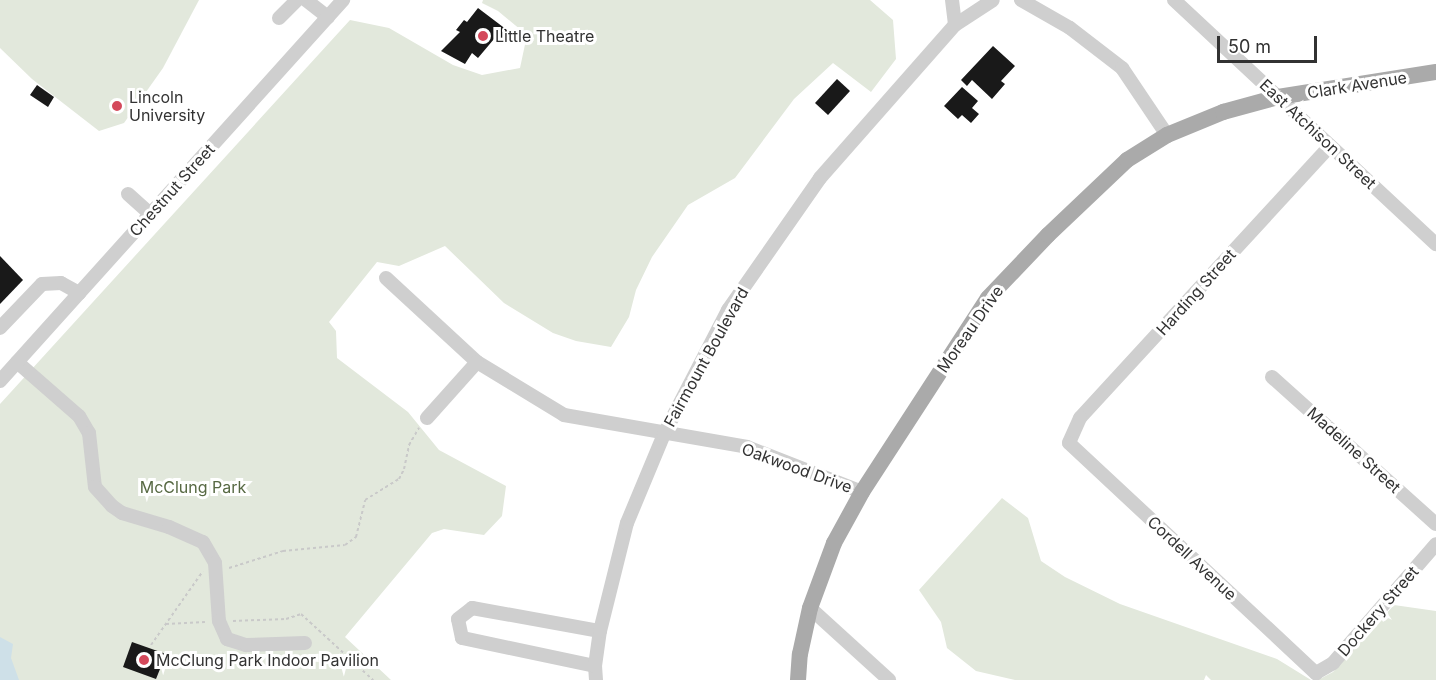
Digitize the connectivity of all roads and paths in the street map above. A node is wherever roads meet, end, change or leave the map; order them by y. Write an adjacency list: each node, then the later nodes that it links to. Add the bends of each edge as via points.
1 (297, 0): 9 (street)
2 (306, 0): 8 (street)
3 (343, 0): 8 (street, Chestnut Street)
4 (952, 0): 10 (street)
5 (993, 0): 10 (street, Fairmount Boulevard)
6 (1021, 0): 13 (street, via 1070,28 1122,68)
7 (1174, 0): 12 (street, East Atchison Street)
8 (328, 17): 16 (street, Chestnut Street)
9 (279, 18)
10 (955, 25): 26 (street, Fairmount Boulevard, via 820,178 728,310)
11 (1436, 72): 12 (main road, Clark Avenue)
12 (1278, 97): 13 (main road, Moreau Drive, via 1223,112); 14 (street, East Atchison Street)
13 (1167, 135): 28 (main road, Moreau Drive, via 1127,160 1047,234 988,298)
14 (1330, 146): 17 (street, East Atchison Street); 27 (street, Harding Street, via 1080,418)
15 (128, 194): 16 (street)
16 (150, 214): 19 (street, Chestnut Street)
17 (1436, 244)
18 (386, 278): 22 (street, Oakwood Drive)
19 (79, 293): 20 (street, via 61,283 42,284); 21 (street, Chestnut Street)
20 (0, 328)
21 (17, 362): 24 (street, Chestnut Street); 38 (street, via 79,416 89,433 95,487 111,506 203,542 215,563 219,621 227,639 246,645)
22 (477, 362): 25 (street); 26 (street, Oakwood Drive, via 564,415)
23 (1272, 377): 29 (street, Madeline Street)
24 (0, 381)
25 (427, 418): 31 (path, via 409,445 399,479 365,500 356,537 345,545 283,551 227,568)
26 (664, 434): 28 (street, Oakwood Drive, via 747,447); 37 (street, Fairmount Boulevard, via 627,523)
27 (1069, 443): 41 (street, Cordell Avenue)
28 (862, 492): 33 (main road, Moreau Drive, via 834,543)
29 (1436, 524)
30 (1436, 544): 41 (street, Dockery Street, via 1333,663)
31 (226, 563)
32 (207, 567): 36 (path)
33 (810, 608): 43 (main road, Moreau Drive); 44 (street)
34 (210, 621): 36 (path)
35 (227, 621): 42 (path, via 286,619 301,614)
36 (166, 624): 39 (path)
37 (600, 631): 40 (street, Fairmount Boulevard); 40 (street, via 472,608 458,619 462,638)
38 (305, 643)
39 (151, 645)
40 (595, 673)
41 (1316, 673)
42 (373, 680)
43 (798, 680)
44 (889, 680)

